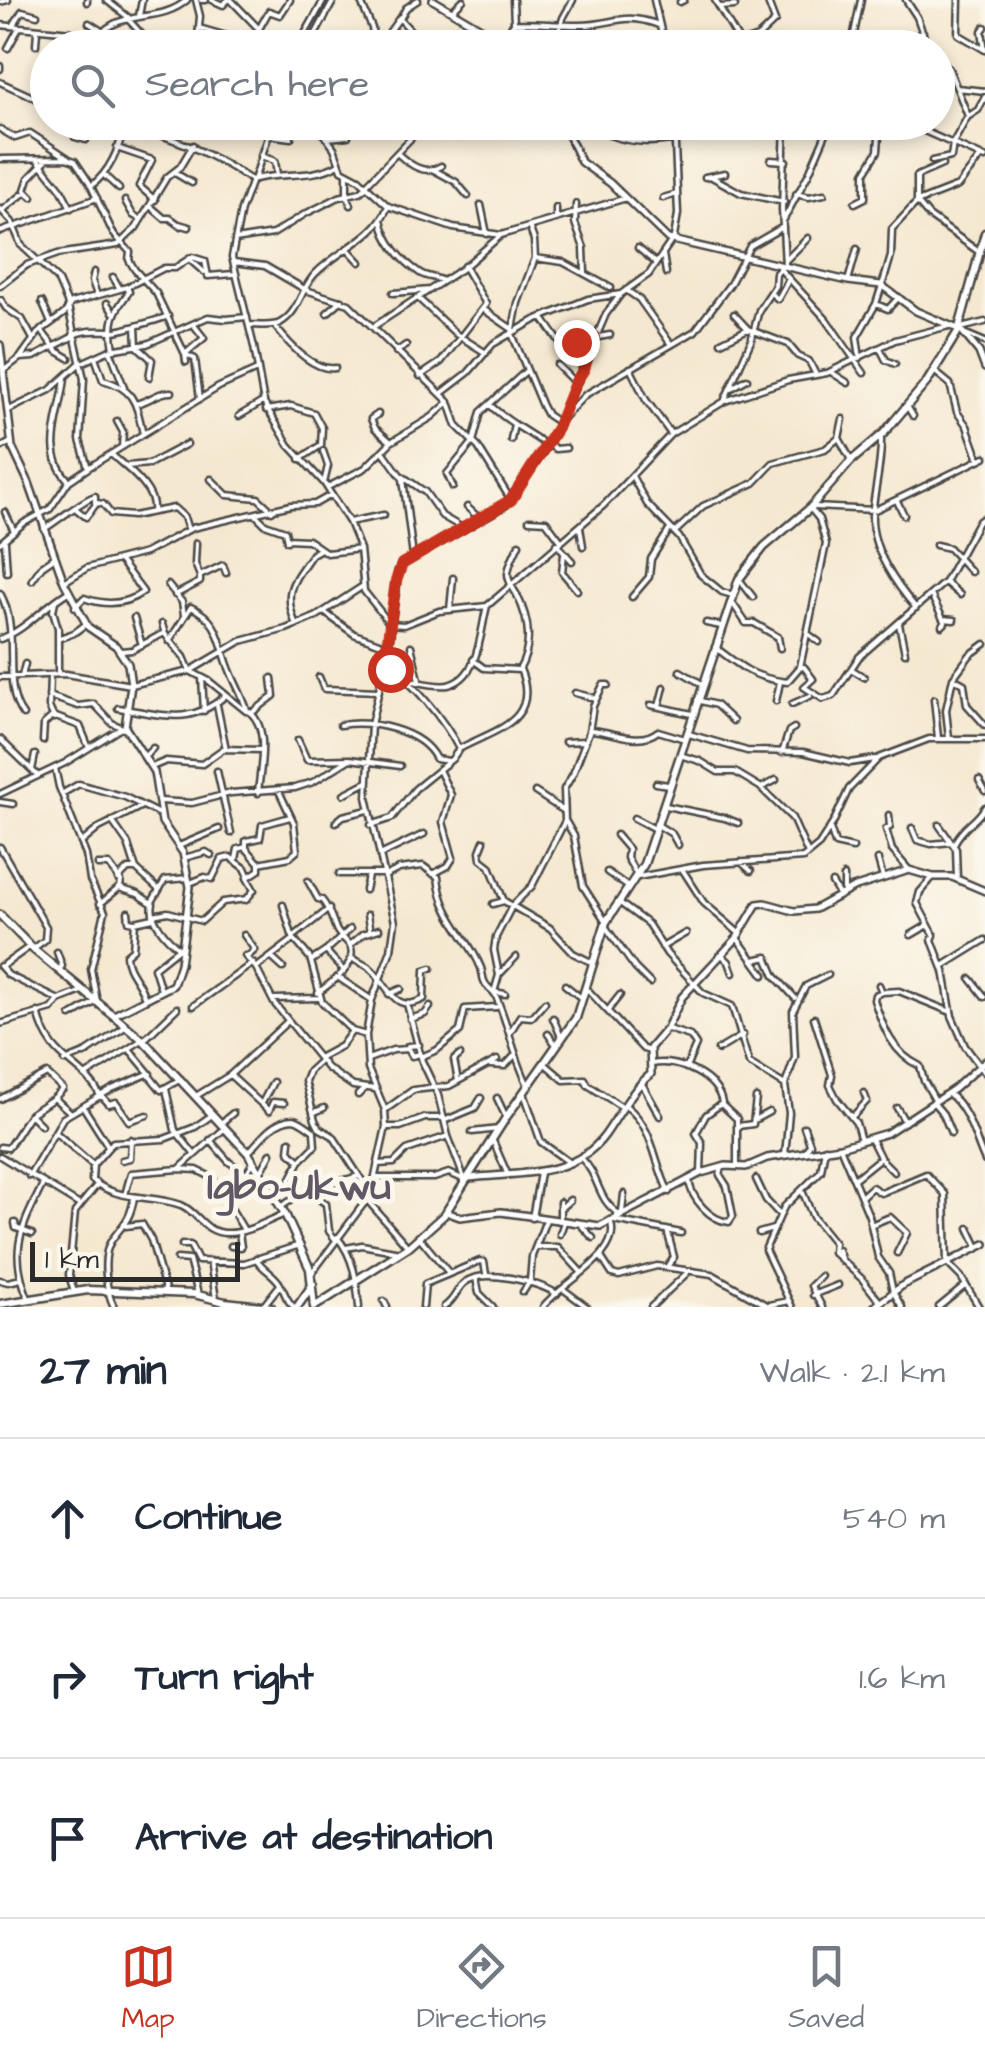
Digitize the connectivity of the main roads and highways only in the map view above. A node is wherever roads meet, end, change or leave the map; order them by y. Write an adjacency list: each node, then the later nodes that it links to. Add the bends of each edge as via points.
1 (985, 233): 9 (main road, via 960,330 934,371 881,436 739,579 638,877 606,924 584,998 559,1042 446,1212 404,1249)
2 (0, 915): 3 (main road, via 143,1040 248,1153 300,1245)
3 (312, 1286): 8 (main road); 9 (main road)
4 (219, 1302): 6 (main road, via 198,1294 74,1292); 7 (main road)
5 (0, 1304): 6 (main road)
6 (11, 1305)
7 (268, 1306)
8 (295, 1307)
9 (314, 1307)

